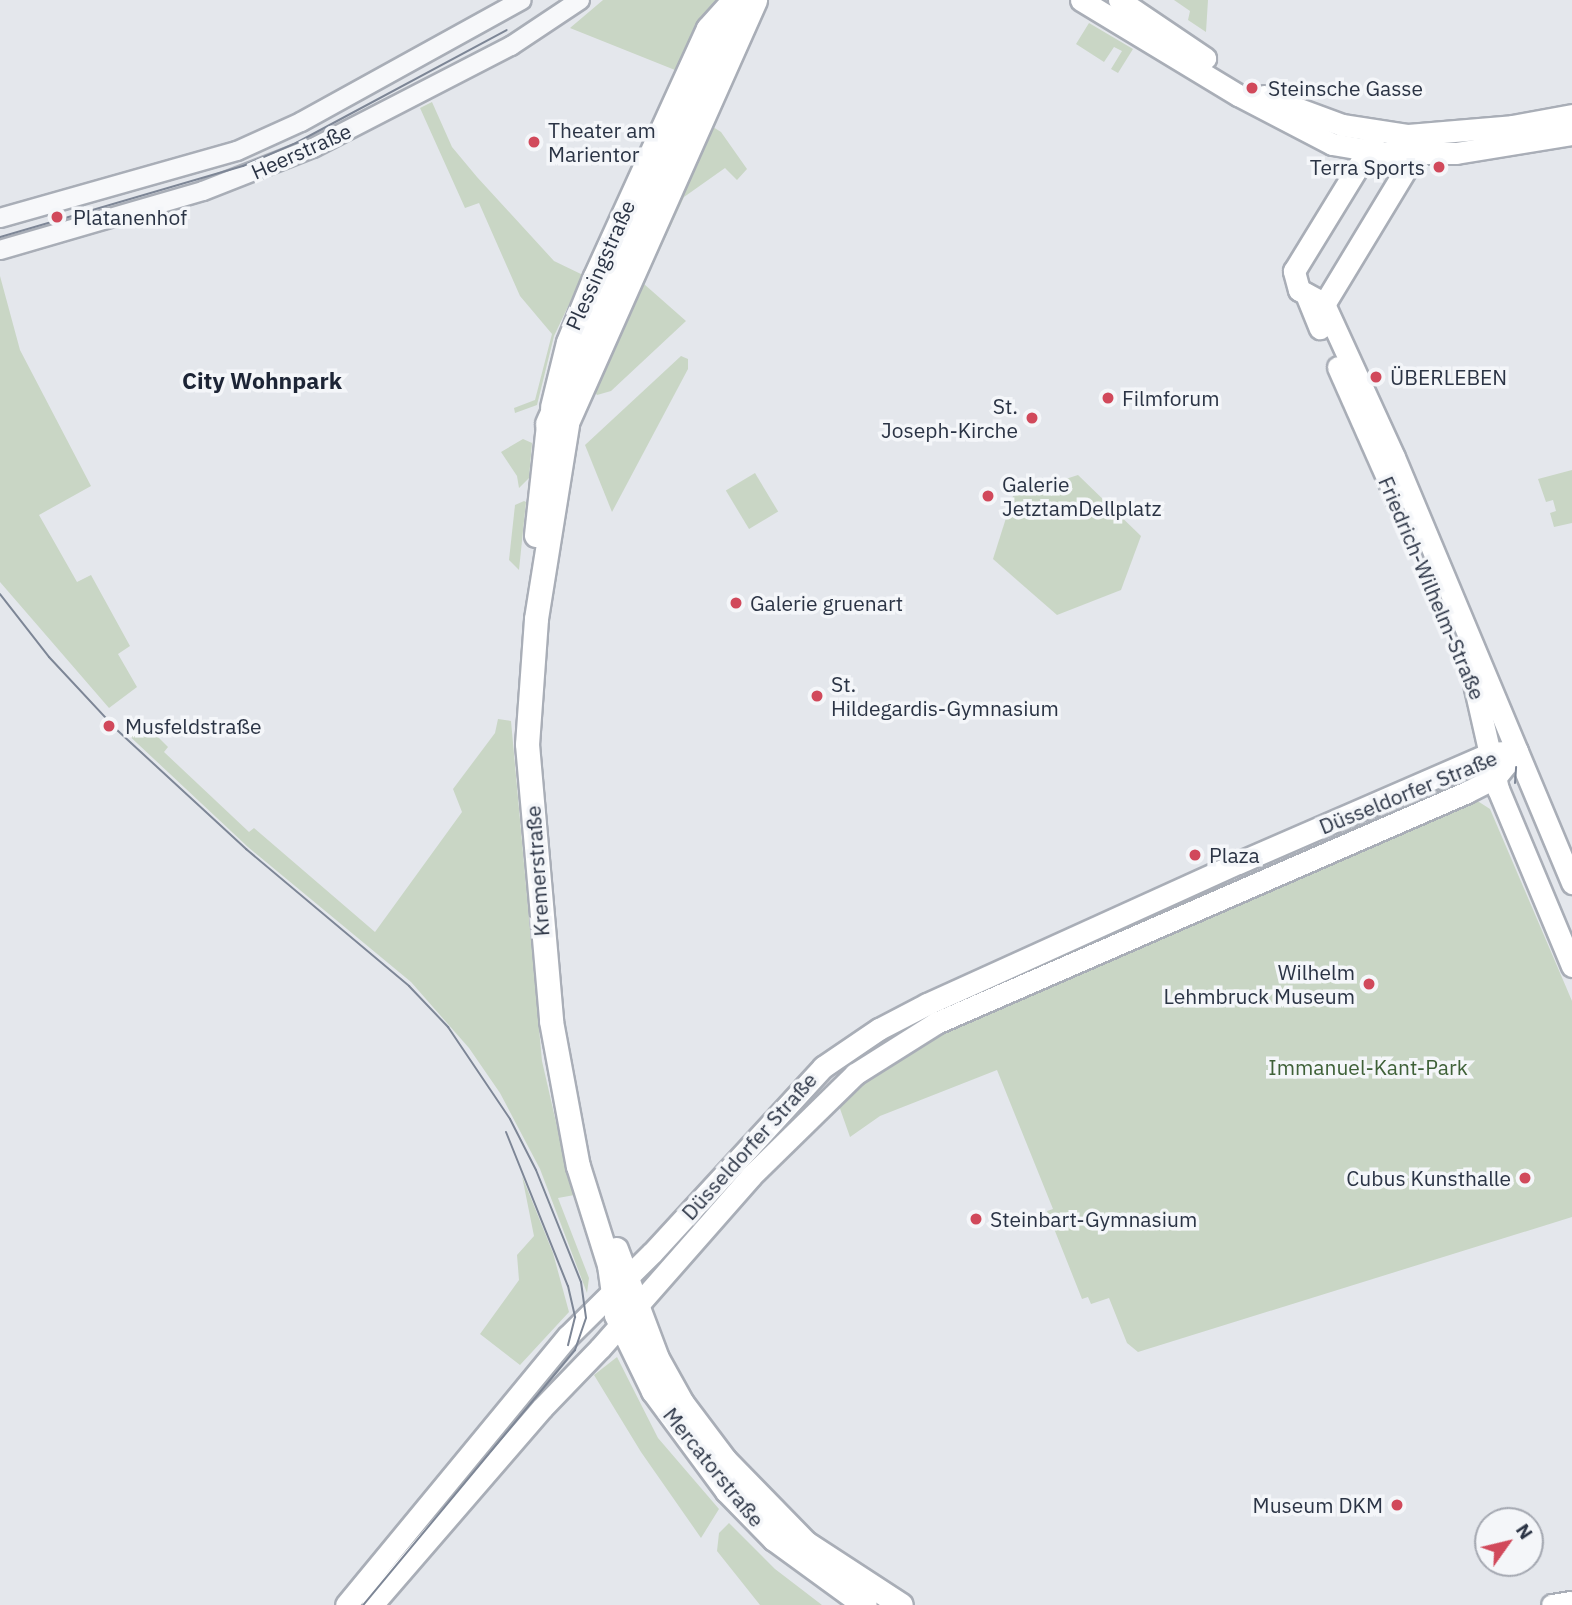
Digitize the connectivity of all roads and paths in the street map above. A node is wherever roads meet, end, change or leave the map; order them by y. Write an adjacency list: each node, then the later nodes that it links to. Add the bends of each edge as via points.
1 (522, 0): 12 (street, Heerstraße, via 301,122 237,151)
2 (580, 0): 13 (street, Heerstraße, via 511,46 313,148 203,191)
3 (734, 0): 15 (highway, Plessingstraße, via 568,383); 15 (main road, Plessingstraße, via 707,28 594,276 554,380)
4 (756, 0): 15 (main road, Plessingstraße)
5 (1081, 0): 9 (main road, via 1299,130 1332,144)
6 (1119, 0): 9 (main road, via 1274,101)
7 (1572, 115): 9 (main road)
8 (1572, 134): 10 (main road)
9 (1377, 145): 10 (main road); 11 (main road, via 1389,173); 14 (main road, via 1294,271 1293,281)
10 (1415, 155): 11 (main road)
11 (1386, 203): 14 (main road)
12 (0, 218)
13 (0, 250)
14 (1319, 298): 16 (main road, Friedrich-Wilhelm-Straße); 17 (main road, Friedrich-Wilhelm-Straße, via 1469,666)
15 (558, 425): 21 (main road, Kremerstraße, via 535,540 536,619 527,744 545,983 571,1121)
16 (1517, 751): 17 (main road, Düsseldorfer Straße); 18 (main road, Düsseldorfer Straße); 19 (main road, Friedrich-Wilhelm-Straße)
17 (1491, 753): 18 (main road, Friedrich-Wilhelm-Straße); 21 (main road, Düsseldorfer Straße, via 879,1028 807,1081)
18 (1495, 778): 20 (main road, Friedrich-Wilhelm-Straße); 22 (main road, Düsseldorfer Straße, via 908,1038 855,1074 800,1125)
19 (1572, 883)
20 (1572, 965)
21 (619, 1285): 22 (main road, Mercatorstraße); 23 (main road, Mercatorstraße); 25 (main road, Düsseldorfer Straße, via 568,1336)
22 (636, 1307): 23 (main road, Düsseldorfer Straße); 28 (main road, Mercatorstraße, via 675,1392 738,1477 821,1555)
23 (620, 1327): 26 (main road, Düsseldorfer Straße, via 541,1408); 27 (main road, Mercatorstraße, via 653,1391 727,1491 774,1539)
24 (1572, 1602): 29 (main road)
25 (346, 1605)
26 (372, 1605)
27 (865, 1605)
28 (901, 1605)
29 (1552, 1605)

